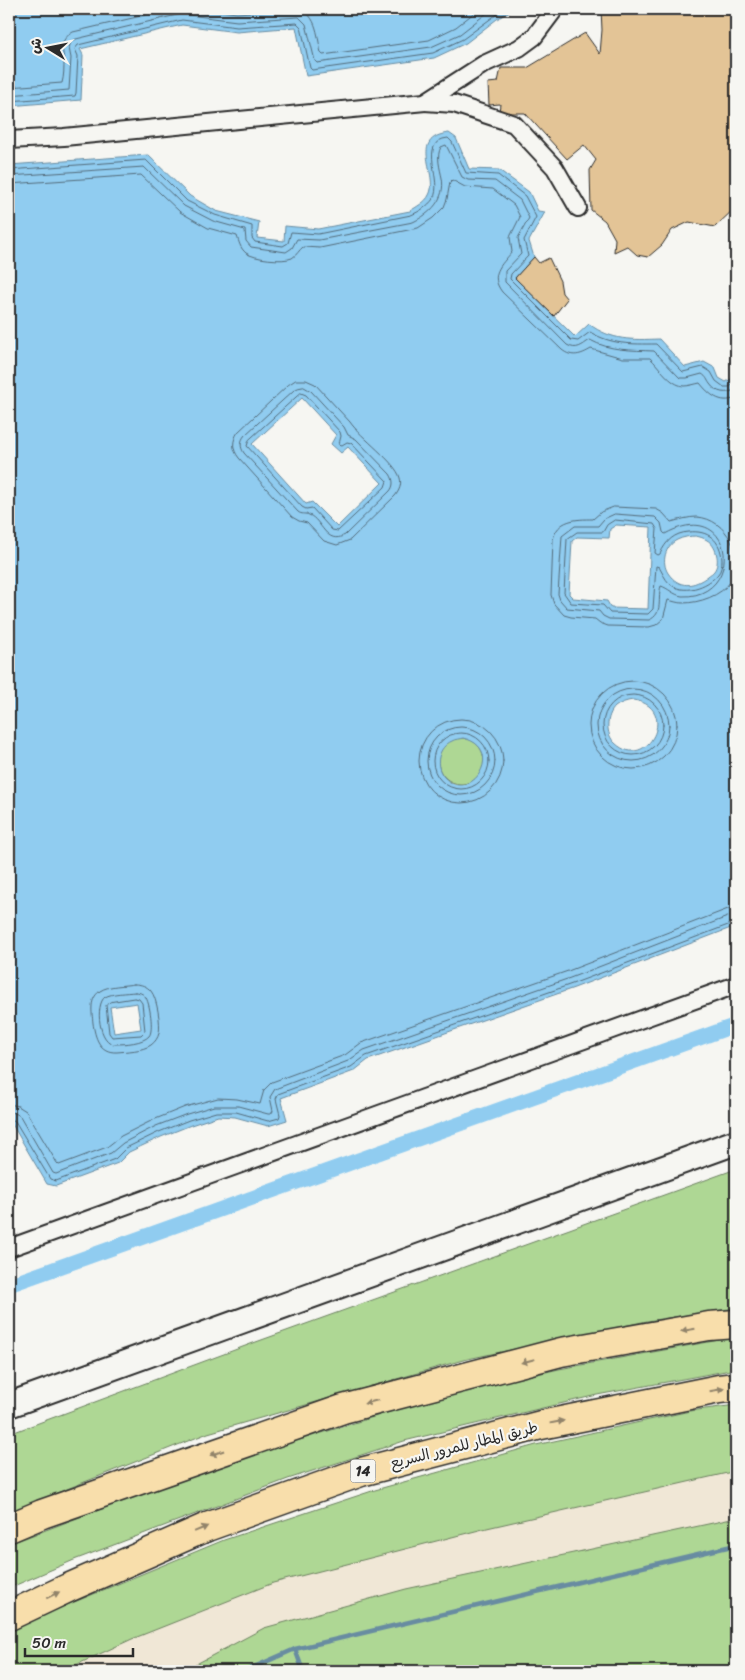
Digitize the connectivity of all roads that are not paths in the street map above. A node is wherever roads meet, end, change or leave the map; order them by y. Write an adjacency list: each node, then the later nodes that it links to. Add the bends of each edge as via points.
1 (553, 10): 2 (street, via 534,37)
2 (425, 102): 3 (street); 4 (street, via 454,104 514,124 555,168)
3 (9, 140)
4 (578, 208)
5 (736, 985): 7 (street)
6 (736, 1142): 10 (street)
7 (9, 1248)
8 (736, 1324): 11 (highway, one-way to 11, via 561,1352 343,1410)
9 (736, 1387): 12 (highway, طريق المطار للمرور السريع / 14, one-way to 9, via 207,1527 361,1472 541,1425)
10 (9, 1405)
11 (9, 1528)
12 (9, 1616)

